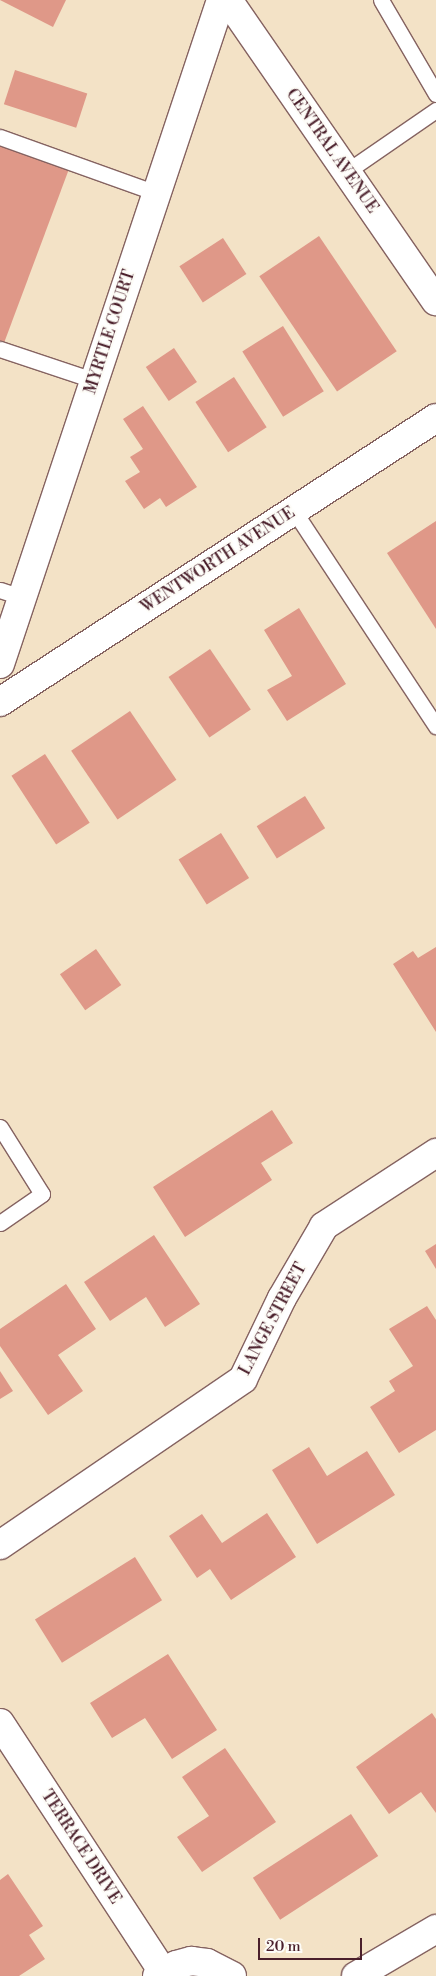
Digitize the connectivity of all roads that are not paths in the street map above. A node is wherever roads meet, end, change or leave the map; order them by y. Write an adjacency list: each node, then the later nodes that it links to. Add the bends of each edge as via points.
1 (221, 0): 8 (street, MYRTLE COURT)
2 (228, 0): 7 (street, CENTRAL AVENUE)
3 (381, 0): 4 (lane)
4 (436, 94)
5 (436, 110): 7 (lane)
6 (0, 137): 8 (lane)
7 (346, 172): 9 (street, CENTRAL AVENUE)
8 (156, 193): 11 (street, MYRTLE COURT)
9 (436, 301)
10 (0, 349): 11 (lane)
11 (94, 380): 14 (street, MYRTLE COURT)
12 (436, 418): 13 (street, WENTWORTH AVENUE)
13 (294, 511): 16 (street, WENTWORTH AVENUE); 17 (lane)
14 (10, 593): 15 (street, MYRTLE COURT)
15 (0, 664)
16 (0, 702)
17 (436, 726)
18 (0, 1127): 20 (lane, via 42,1194)
19 (436, 1153): 21 (street, LANGE STREET, via 324,1226 282,1298 243,1379)
20 (0, 1223)
21 (0, 1544)
22 (0, 1723): 24 (street, TERRACE DRIVE)
23 (436, 1929): 26 (street)
24 (160, 1973): 25 (street, via 191,1961 221,1968)
25 (232, 1976)
26 (356, 1976)

